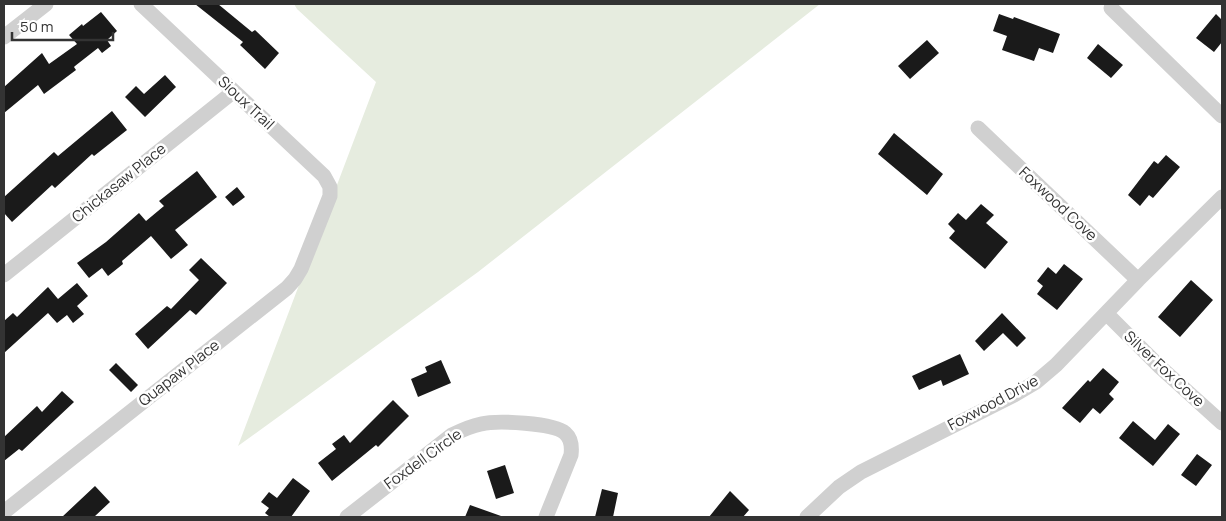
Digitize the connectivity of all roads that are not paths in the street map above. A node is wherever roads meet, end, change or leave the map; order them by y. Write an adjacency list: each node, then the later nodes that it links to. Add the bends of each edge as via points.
1 (46, 4): 4 (street)
2 (140, 4): 5 (street, Sioux Trail)
3 (1111, 8): 6 (street)
4 (4, 36)
5 (233, 92): 9 (street, Sioux Trail, via 328,181 330,196); 10 (street, Chickasaw Place)
6 (1222, 116)
7 (978, 128): 11 (street, Foxwood Cove)
8 (1222, 197): 11 (street, Foxwood Drive)
9 (324, 212): 14 (street, Quapaw Place, via 301,269 287,288)
10 (4, 275)
11 (1138, 280): 12 (street, Foxwood Drive)
12 (1106, 314): 13 (street, Silver Fox Cove); 17 (street, Foxwood Drive, via 1036,382 861,472)
13 (1222, 423)
14 (4, 512)
15 (347, 517): 16 (street, Foxdell Circle, via 452,435 491,422 558,429 569,438 571,455)
16 (546, 517)
17 (807, 517)

